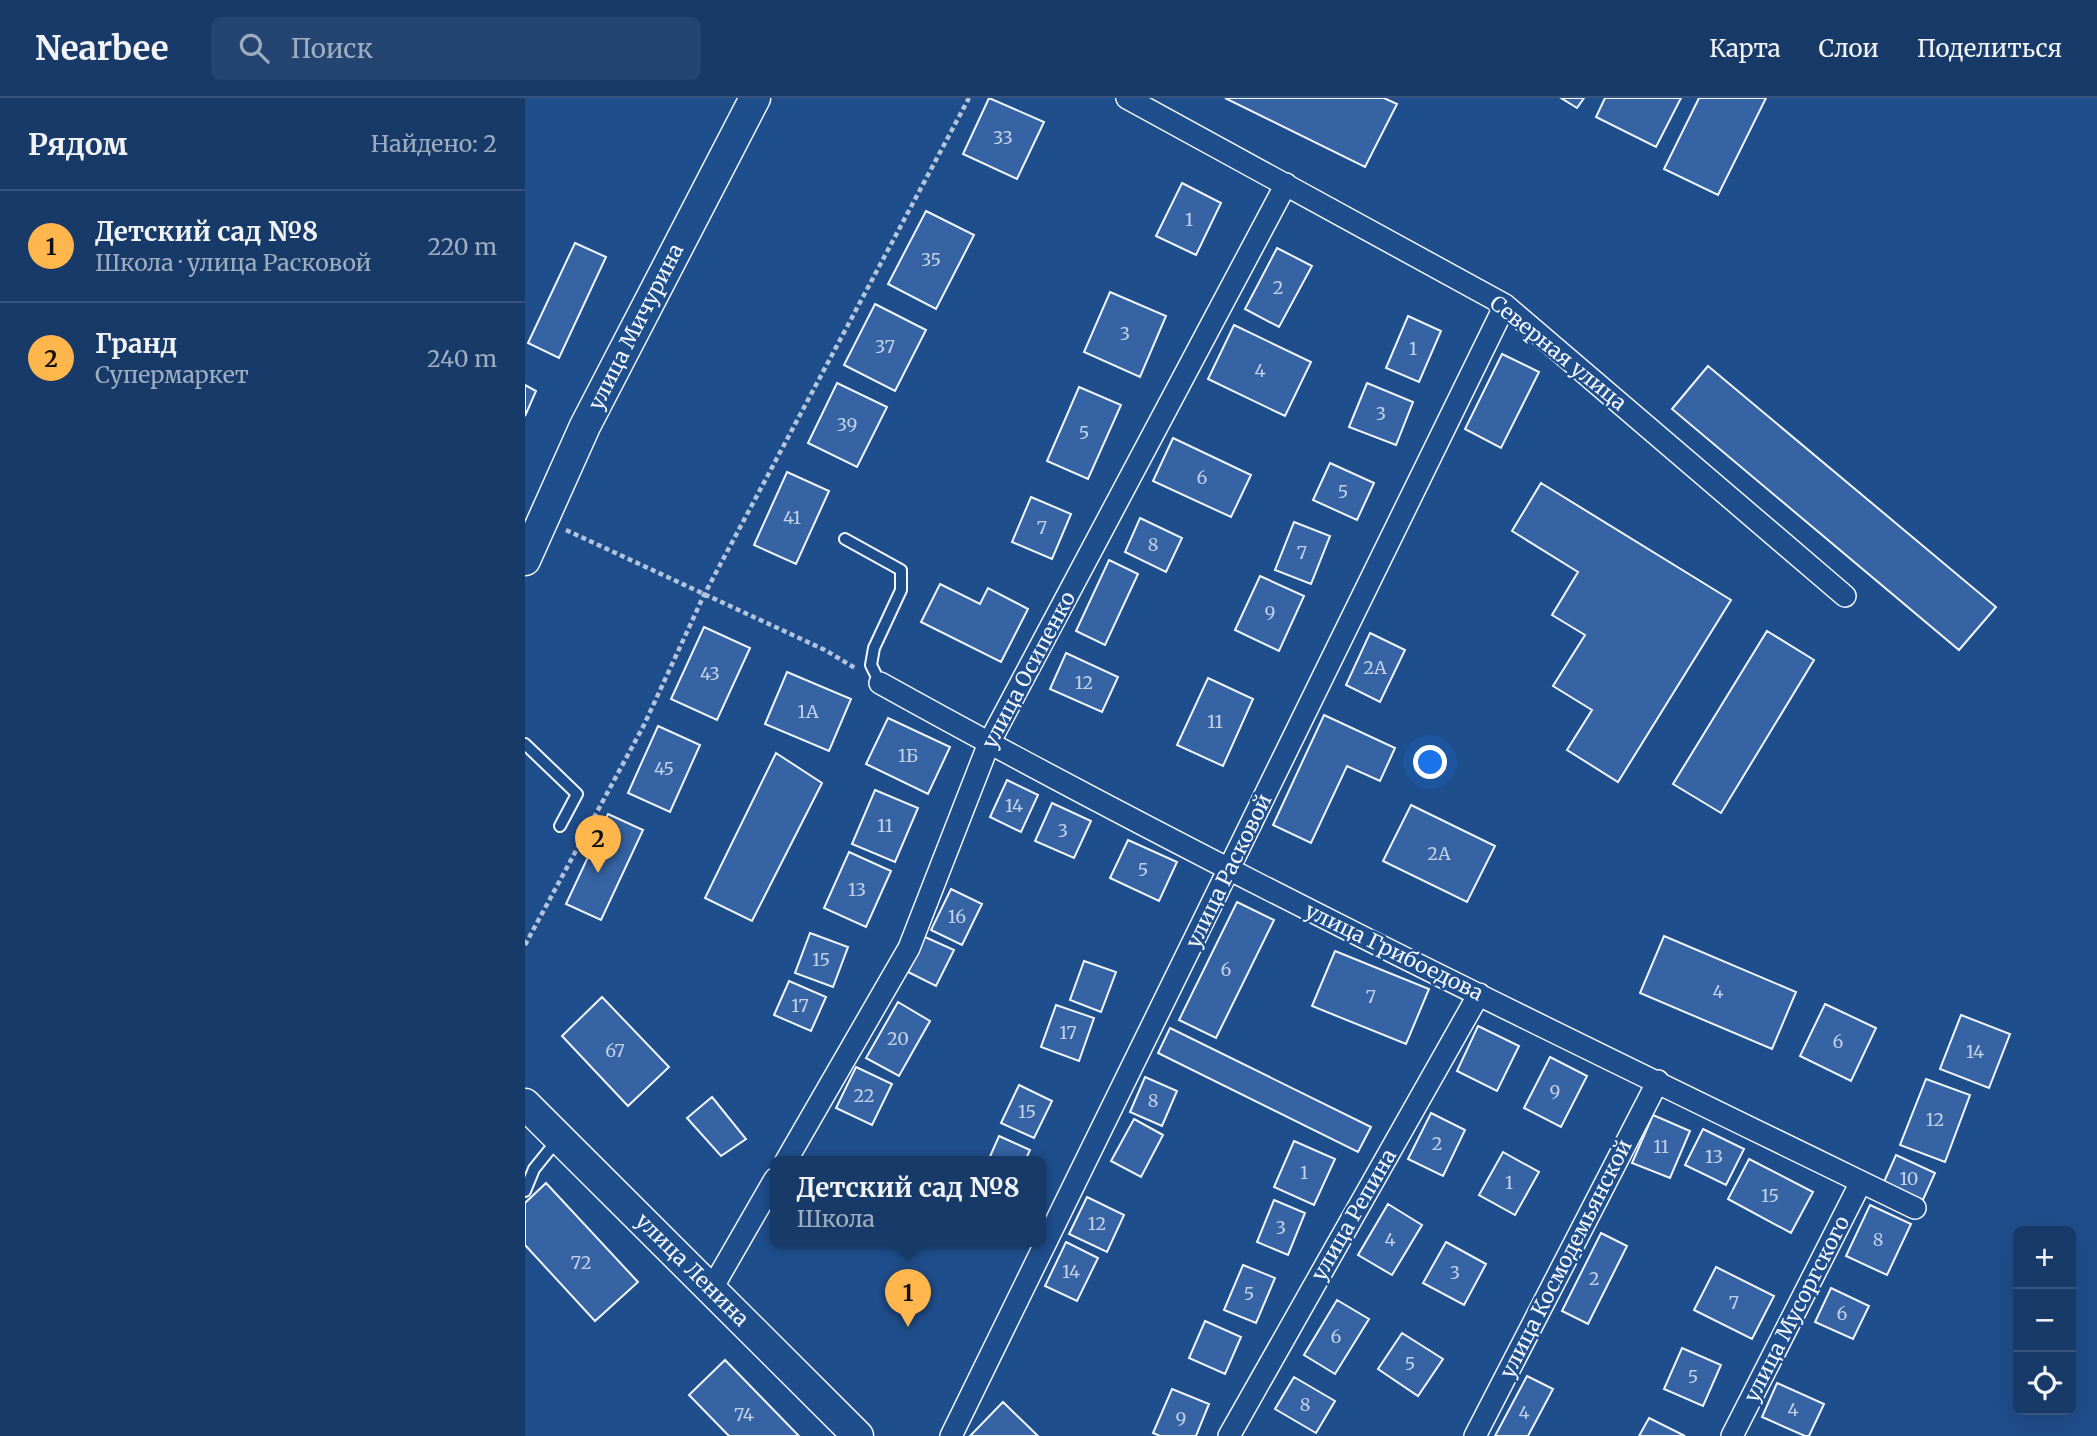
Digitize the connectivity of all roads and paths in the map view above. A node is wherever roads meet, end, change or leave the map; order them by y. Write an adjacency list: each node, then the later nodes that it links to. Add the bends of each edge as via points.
1 (755, 98): 6 (main road, улица Мичурина, via 585,426)
2 (969, 98): 9 (path)
3 (1127, 98): 4 (street, Северная улица)
4 (1286, 184): 5 (street, Северная улица); 12 (street, улица Осипенко)
5 (1505, 305): 10 (street, Северная улица); 15 (street, улица Расковой)
6 (543, 519): 8 (main road, улица Мичурина); 9 (path)
7 (845, 539): 11 (lane, via 901,570 901,590 874,648 871,665)
8 (525, 560)
9 (704, 595): 11 (path, via 825,650); 16 (path, via 644,725)
10 (1845, 596)
11 (880, 683): 12 (street, улица Грибоедова)
12 (989, 743): 15 (street, улица Грибоедова); 21 (street, улица Осипенко, via 909,948)
13 (525, 744): 14 (lane, via 577,794)
14 (560, 827)
15 (1229, 871): 17 (street, улица Грибоедова); 26 (street, улица Расковой)
16 (525, 945)
17 (1479, 994): 18 (street, улица Грибоедова); 31 (street, улица Репина)
18 (1658, 1081): 22 (street, улица Грибоедова); 32 (street, улица Космодемьянской)
19 (525, 1104): 20 (main road, улица Ленина)
20 (559, 1138): 24 (lane, via 534,1169); 28 (main road, улица Ленина)
21 (789, 1156)
22 (1861, 1182): 25 (street, улица Грибоедова); 33 (street, улица Мусоргского)
23 (770, 1189): 28 (street)
24 (525, 1191)
25 (1915, 1208)
26 (1046, 1243)
27 (1044, 1247): 30 (street, улица Расковой)
28 (711, 1290): 29 (main road, улица Ленина)
29 (858, 1436)
30 (951, 1436)
31 (1229, 1436)
32 (1475, 1436)
33 (1732, 1436)

